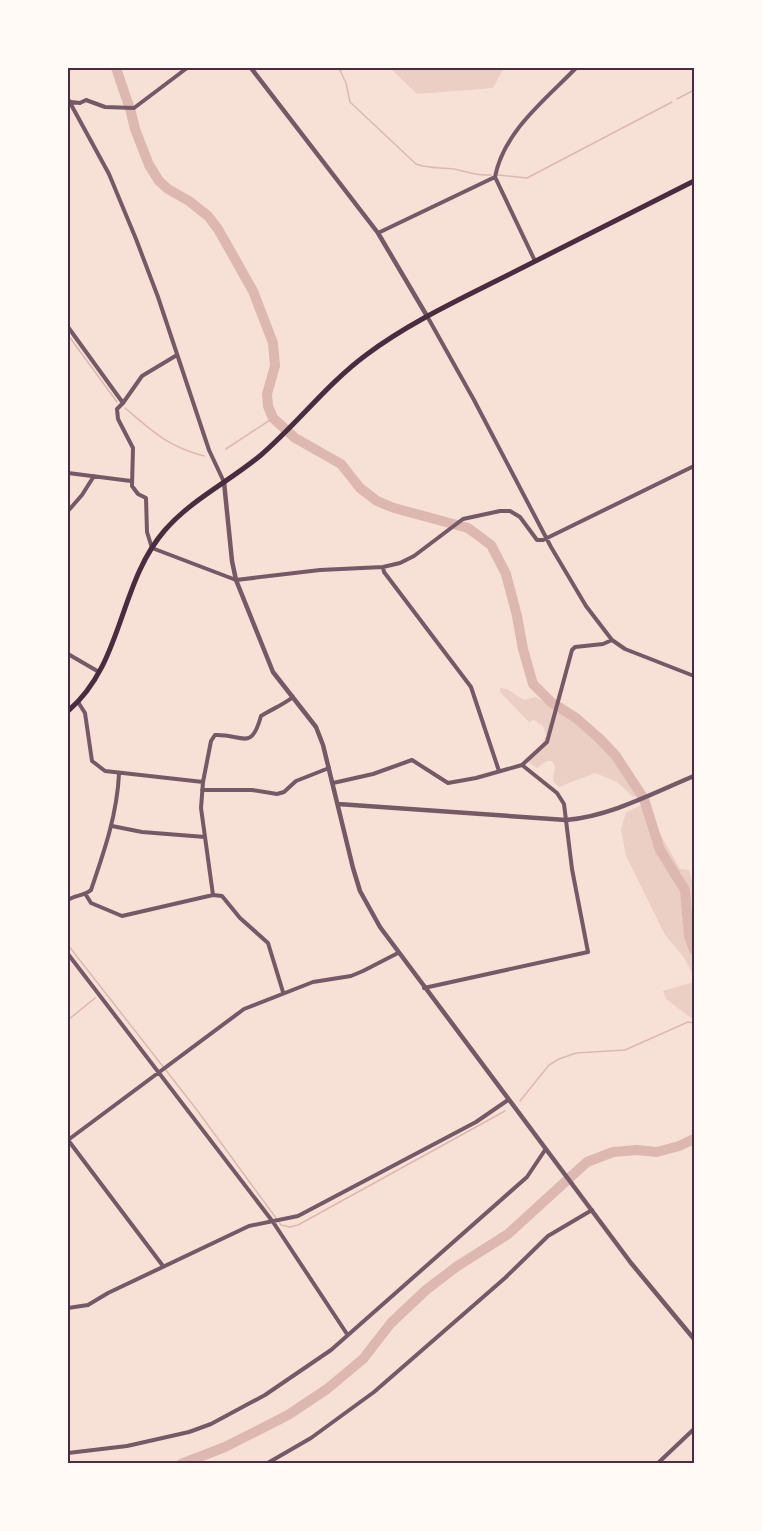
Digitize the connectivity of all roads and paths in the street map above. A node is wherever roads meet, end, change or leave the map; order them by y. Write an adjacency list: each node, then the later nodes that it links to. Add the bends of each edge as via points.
1 (187, 68): 4 (street, via 134,108)
2 (250, 68): 7 (street)
3 (576, 68): 5 (street, via 510,136)
4 (69, 100): 11 (street, via 109,174)
5 (495, 177): 7 (street); 8 (street)
6 (694, 181): 8 (main road)
7 (378, 233): 9 (street)
8 (535, 261): 9 (main road)
9 (427, 316): 17 (main road, via 347,370 282,435); 19 (street)
10 (68, 327): 12 (street)
11 (177, 355): 12 (street, via 142,376); 17 (street)
12 (123, 403): 16 (street, via 117,409 118,419 133,448)
13 (694, 466): 19 (street)
14 (68, 473): 15 (street)
15 (93, 476): 16 (street); 18 (street)
16 (131, 481): 20 (street, via 134,490 146,498 147,532)
17 (224, 482): 20 (main road, via 182,513); 22 (street)
18 (68, 511)
19 (547, 538): 21 (street, via 537,540 520,517 510,511 490,513 463,519 414,556); 23 (street, via 586,606)
20 (152, 548): 22 (street); 25 (main road, via 140,567)
21 (383, 567): 22 (street); 32 (street, via 471,687)
22 (236, 580): 27 (street, via 268,663)
23 (612, 640): 26 (street, via 625,649); 30 (street, via 572,650 547,742)
24 (68, 654): 25 (street)
25 (100, 673): 28 (main road)
26 (694, 675)
27 (293, 697): 31 (street, via 315,727); 35 (street, via 261,716 252,738 215,735)
28 (78, 702): 29 (main road); 33 (street, via 85,713 92,761 105,771)
29 (68, 711)
30 (522, 765): 32 (street); 39 (street, via 557,793 564,804)
31 (330, 768): 36 (street); 37 (street, via 296,781 277,794)
32 (499, 771): 36 (street, via 448,783 412,760)
33 (119, 774): 35 (street); 40 (street)
34 (694, 776): 39 (street, via 600,814)
35 (203, 782): 37 (street)
36 (333, 783): 38 (street)
37 (202, 790): 41 (street)
38 (338, 804): 39 (street); 45 (street, via 360,891)
39 (566, 820): 47 (street, via 588,952)
40 (112, 826): 41 (street); 42 (street)
41 (204, 837): 43 (street)
42 (86, 895): 43 (street, via 91,903 122,916); 44 (street)
43 (213, 895): 48 (street, via 222,896 268,943)
44 (68, 900)
45 (399, 953): 47 (street); 48 (street, via 351,976 313,982)
46 (68, 954): 49 (street)
47 (424, 988): 50 (street)
48 (283, 993): 49 (street, via 244,1008)
49 (158, 1072): 51 (street); 54 (street)
50 (508, 1100): 52 (street); 54 (street, via 476,1122 329,1200 298,1216)
51 (68, 1140): 55 (street)
52 (545, 1150): 53 (street); 57 (street, via 527,1177)
53 (592, 1209): 58 (street); 61 (street, via 548,1236 374,1392 311,1438)
54 (273, 1222): 55 (street, via 249,1226); 57 (street)
55 (163, 1266): 56 (street, via 88,1305)
56 (68, 1308)
57 (347, 1334): 60 (street, via 331,1350 265,1395 211,1424 127,1446)
58 (694, 1339)
59 (694, 1429): 62 (street)
60 (68, 1453)
61 (266, 1464)
62 (657, 1464)

